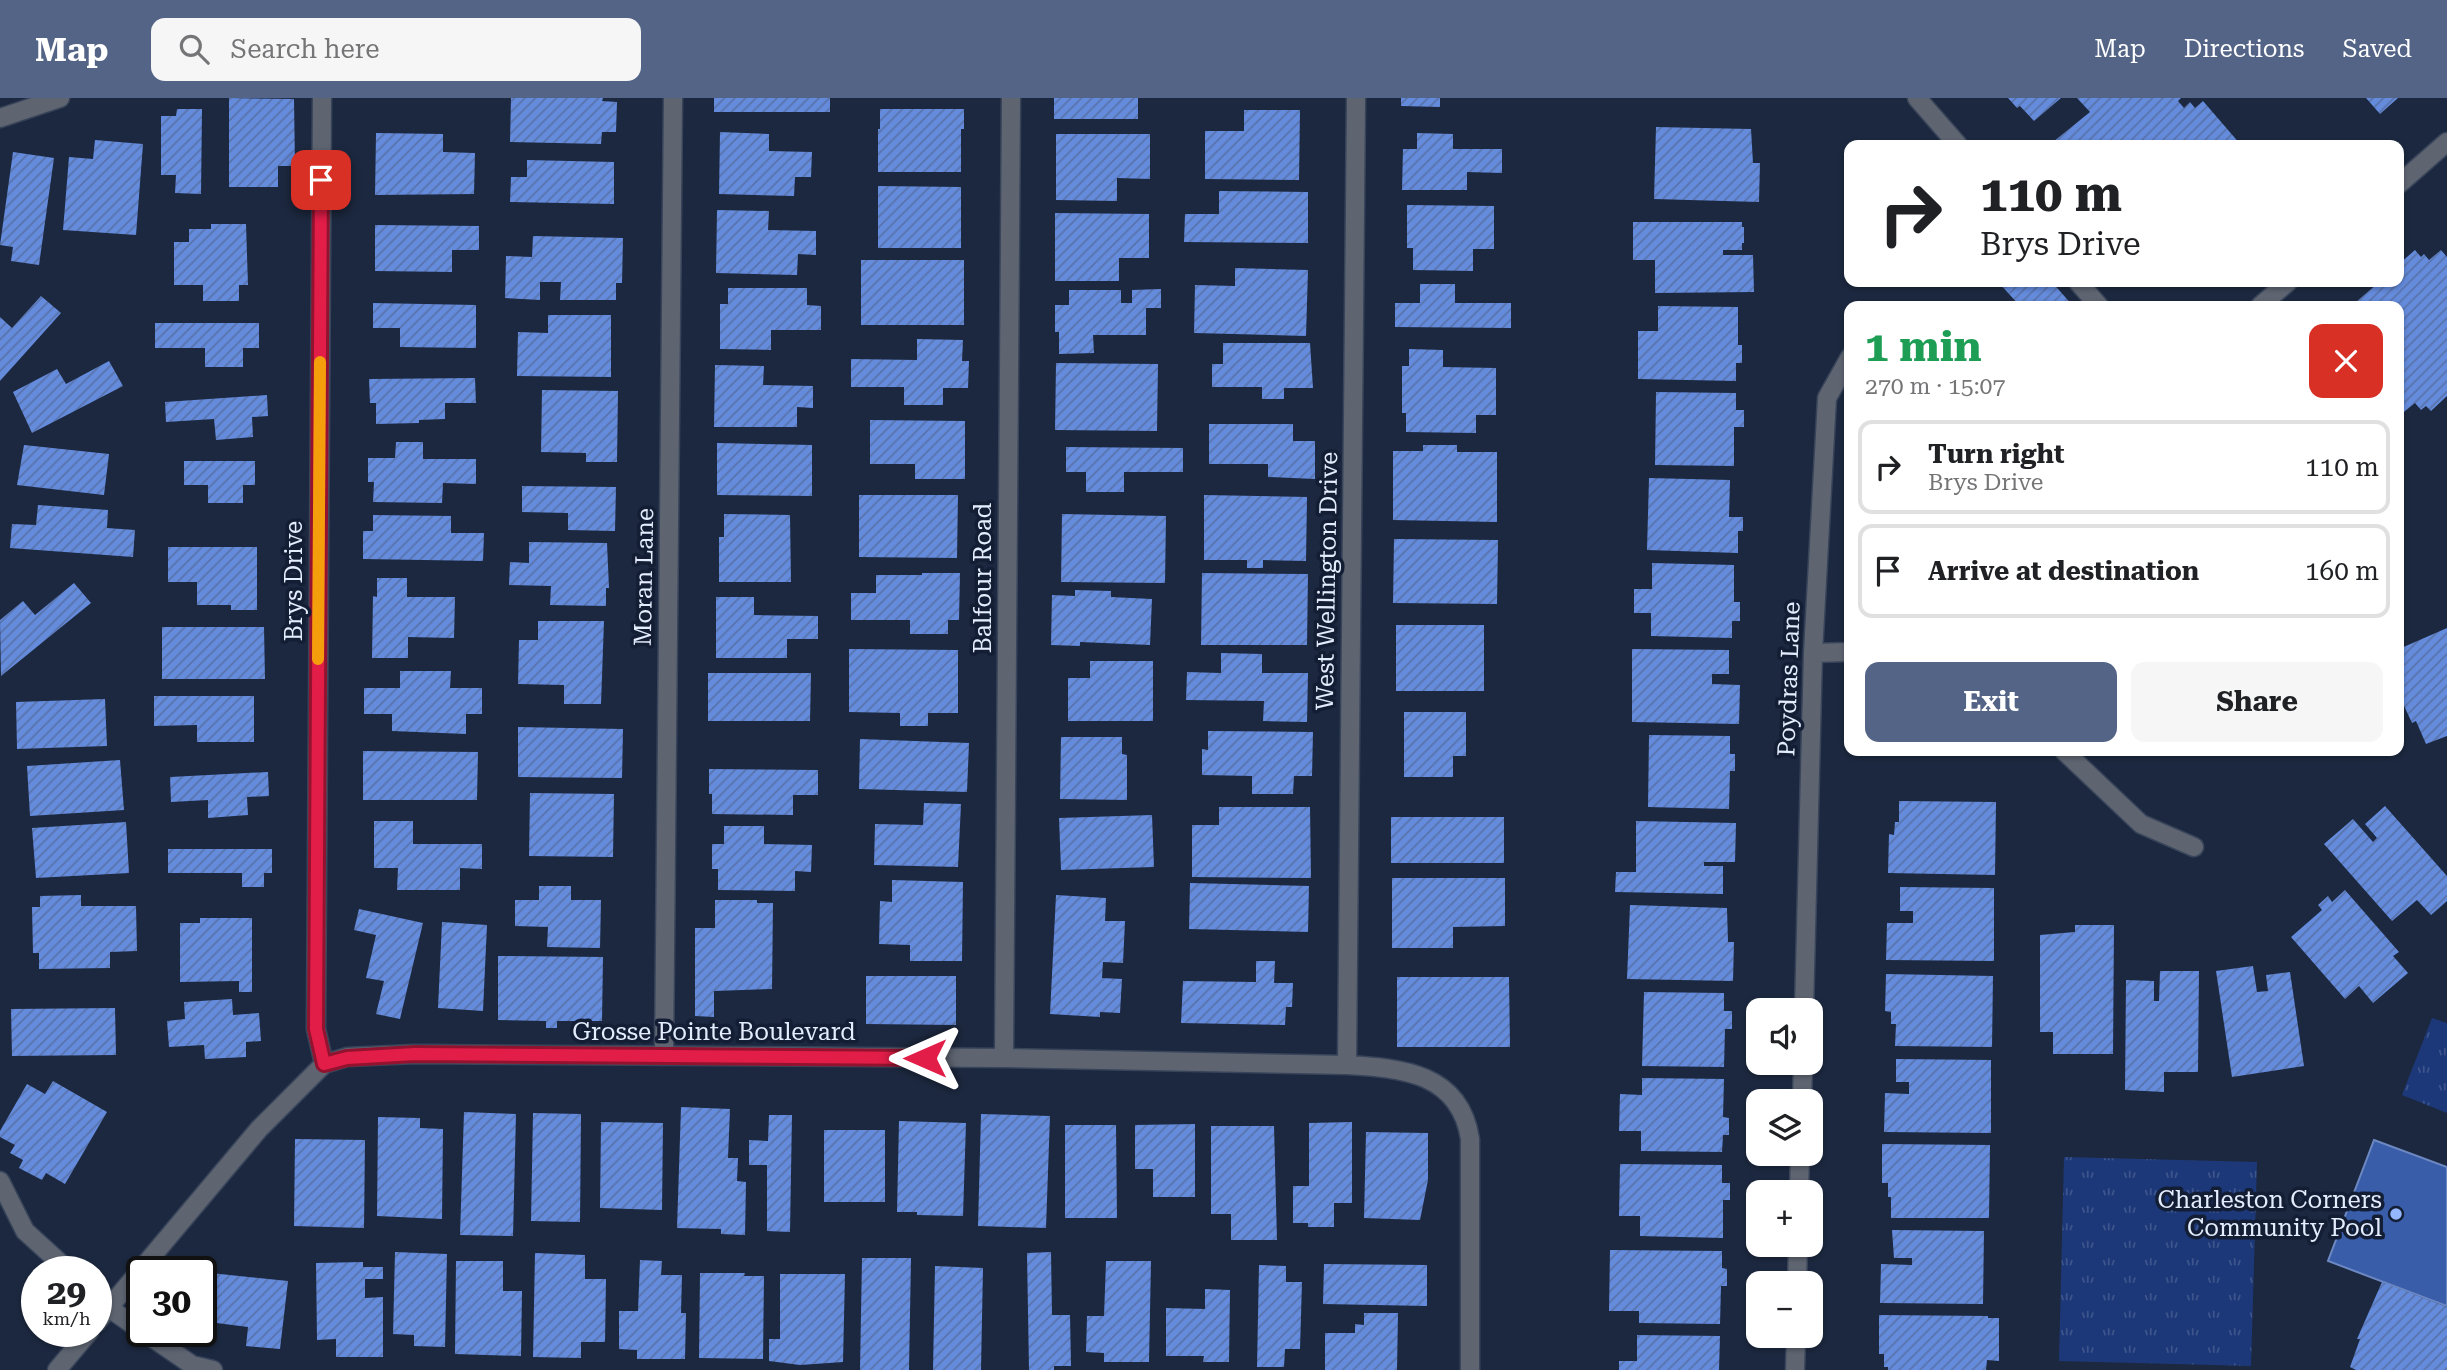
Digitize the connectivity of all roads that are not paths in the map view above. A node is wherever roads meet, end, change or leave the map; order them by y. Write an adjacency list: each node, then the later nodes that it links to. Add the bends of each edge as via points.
1 (60, 98): 7 (street)
2 (322, 98): 23 (street, Brys Drive, via 316,1029)
3 (673, 98): 21 (street, Moran Lane)
4 (1011, 98): 22 (street, Balfour Road)
5 (1356, 98): 24 (street, West Wellington Drive)
6 (1917, 98): 8 (street)
7 (0, 118)
8 (1954, 140)
9 (2447, 142): 10 (street)
10 (2404, 180)
11 (2082, 287): 13 (street)
12 (2282, 287): 14 (street)
13 (2095, 301)
14 (2266, 301)
15 (1844, 368): 17 (street, Poydras Lane, via 1827,398)
16 (1844, 652): 17 (street)
17 (1814, 653): 20 (street, Poydras Lane)
18 (2069, 756): 19 (street, via 2141,824)
19 (2194, 847)
20 (1804, 998)
21 (664, 1056): 22 (street, Grosse Pointe Boulevard); 23 (street, Grosse Pointe Boulevard, via 415,1054)
22 (1004, 1058): 24 (street, Grosse Pointe Boulevard)
23 (324, 1064): 27 (street)
24 (1347, 1065): 33 (street, Grosse Pointe Boulevard, via 1392,1068 1429,1079 1453,1097 1468,1124)
25 (0, 1181): 26 (street, via 25,1231)
26 (52, 1256)
27 (112, 1292)
28 (76, 1347): 31 (street)
29 (166, 1347): 32 (street, via 192,1365)
30 (1796, 1348): 34 (street)
31 (57, 1370)
32 (213, 1370)
33 (1470, 1370)
34 (1795, 1370)

